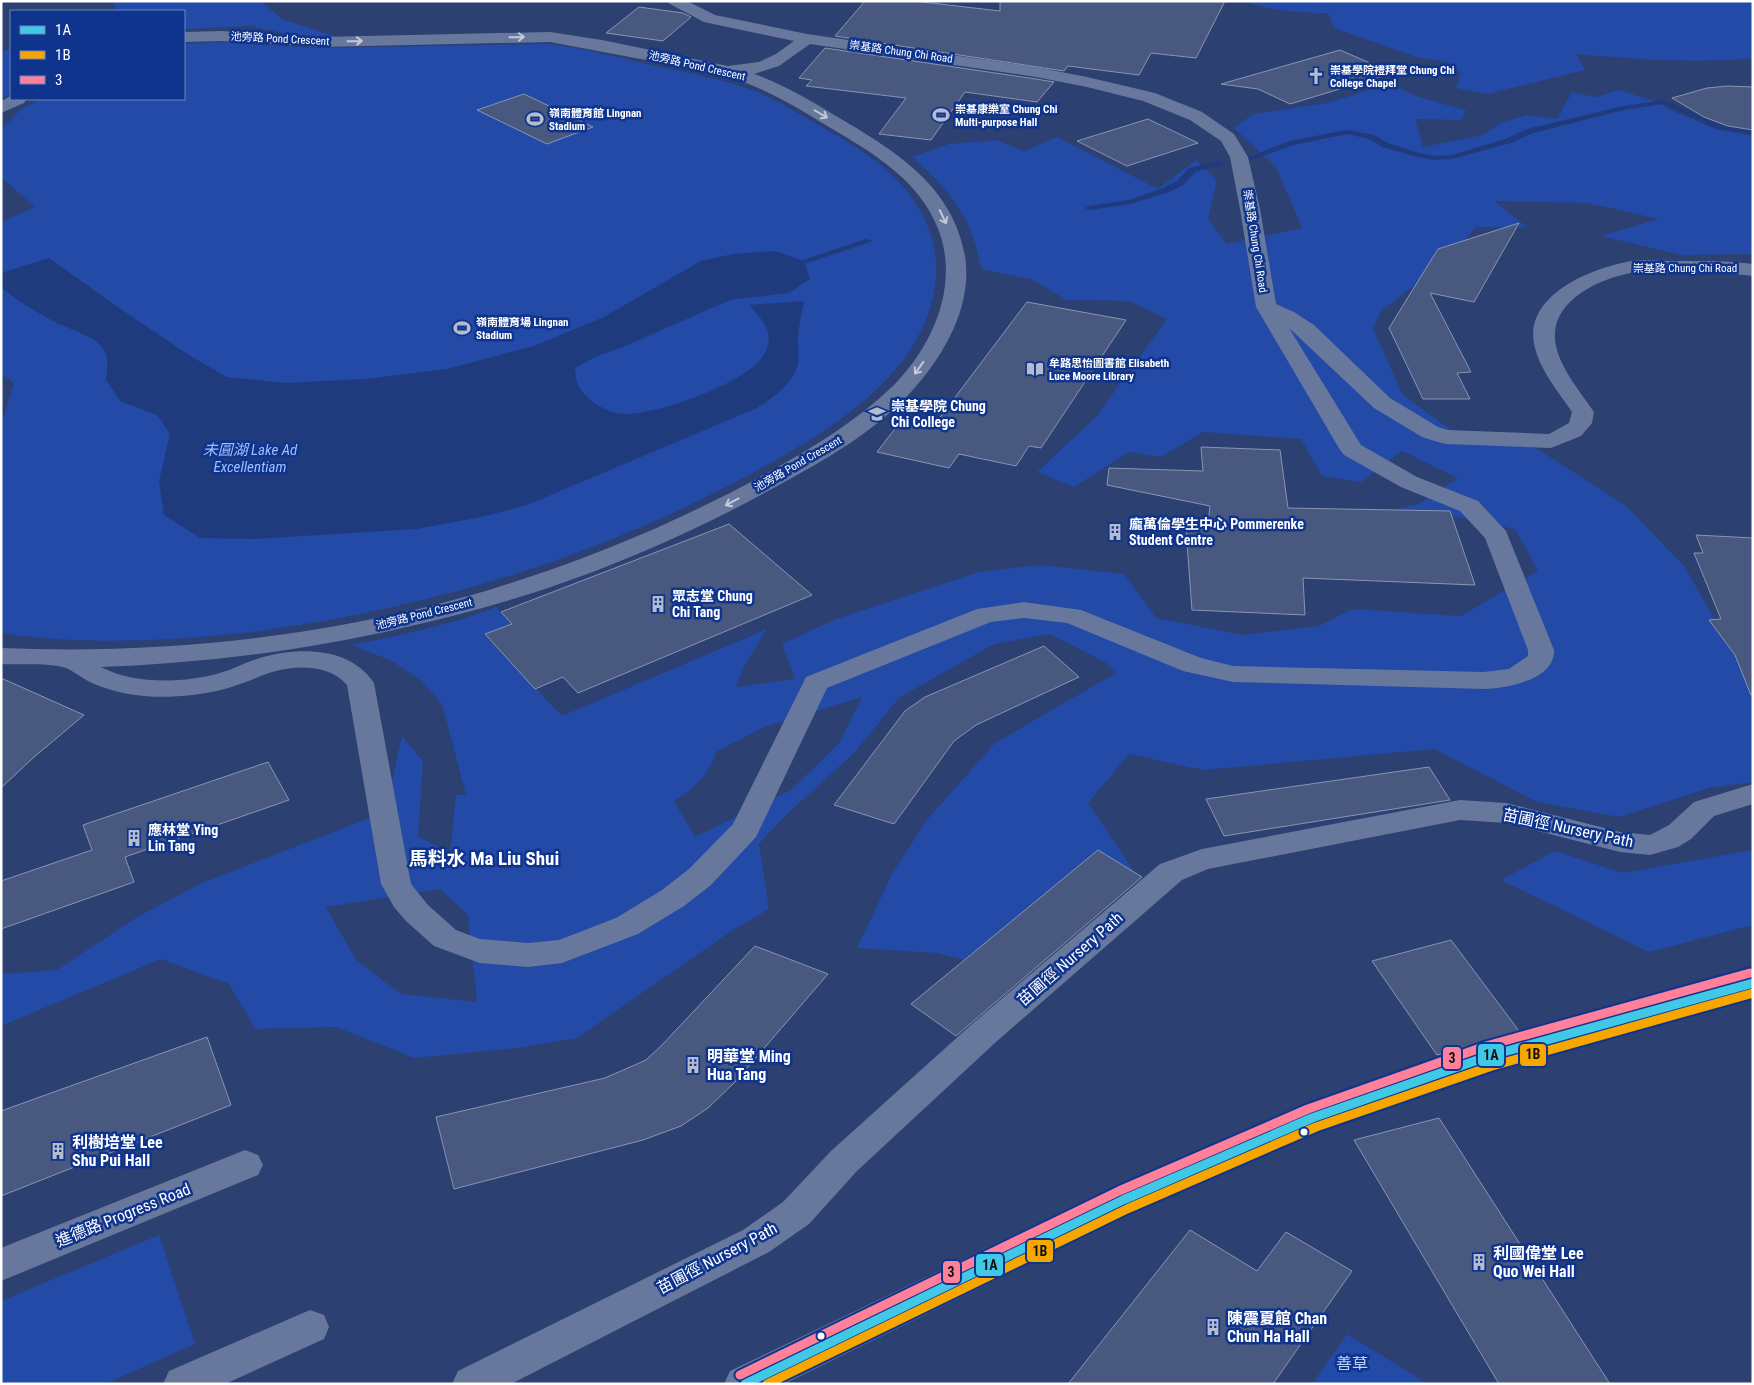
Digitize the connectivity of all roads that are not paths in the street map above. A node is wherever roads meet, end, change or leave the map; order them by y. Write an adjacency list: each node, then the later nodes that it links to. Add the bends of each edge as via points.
1 (675, 1): 3 (street, 崇基路 Chung Chi Road, via 710,19)
2 (185, 38): 5 (street, 池旁路 Pond Crescent, one-way to 5, via 221,36 321,42 550,37)
3 (807, 39): 4 (street); 10 (street, 崇基路 Chung Chi Road, via 1027,70 1087,82 1158,100 1207,122 1228,138 1243,168)
4 (774, 64): 5 (street, via 748,70); 6 (street, via 772,77)
5 (721, 70): 6 (street, 池旁路 Pond Crescent)
6 (778, 90): 12 (street, 池旁路 Pond Crescent, one-way to 12, via 875,146 901,165 923,186 939,209 951,234 957,260 950,316 936,345 892,398 850,434 806,462 670,532 572,571 462,606 294,641 181,654)
7 (16, 100): 8 (street)
8 (1, 108)
9 (1753, 270): 10 (street, 崇基路 Chung Chi Road, via 1633,267 1599,276 1565,296 1542,326 1544,342 1583,418 1573,432 1551,441 1453,438 1430,432 1382,403 1306,330 1287,316)
10 (1266, 307): 12 (street, via 1352,450 1409,482 1469,506 1497,536 1541,650 1541,658 1527,672 1494,681 1246,676 1193,665 1072,616 1024,610 986,615 816,683 745,830 700,877 627,926 570,949 528,954 480,951 452,942 430,926 405,899 396,884 360,684 345,668 322,661 294,660 220,681 153,688 121,685 96,677)
11 (1, 656): 12 (street, 池旁路 Pond Crescent)
12 (69, 658)
13 (1753, 794): 19 (street, 苗圃徑 Nursery Path, via 1704,809 1680,832 1650,845 1620,842 1506,813 1460,810 1202,860 1171,872 984,1034 844,1162 796,1213 756,1241)
14 (1753, 983): 20 (street, via 1489,1056 1312,1118 1123,1200)
15 (245, 1165): 16 (street, 進德路 Progress Road)
16 (1, 1265)
17 (310, 1327): 18 (street)
18 (183, 1384)
19 (472, 1384)
20 (744, 1384)

